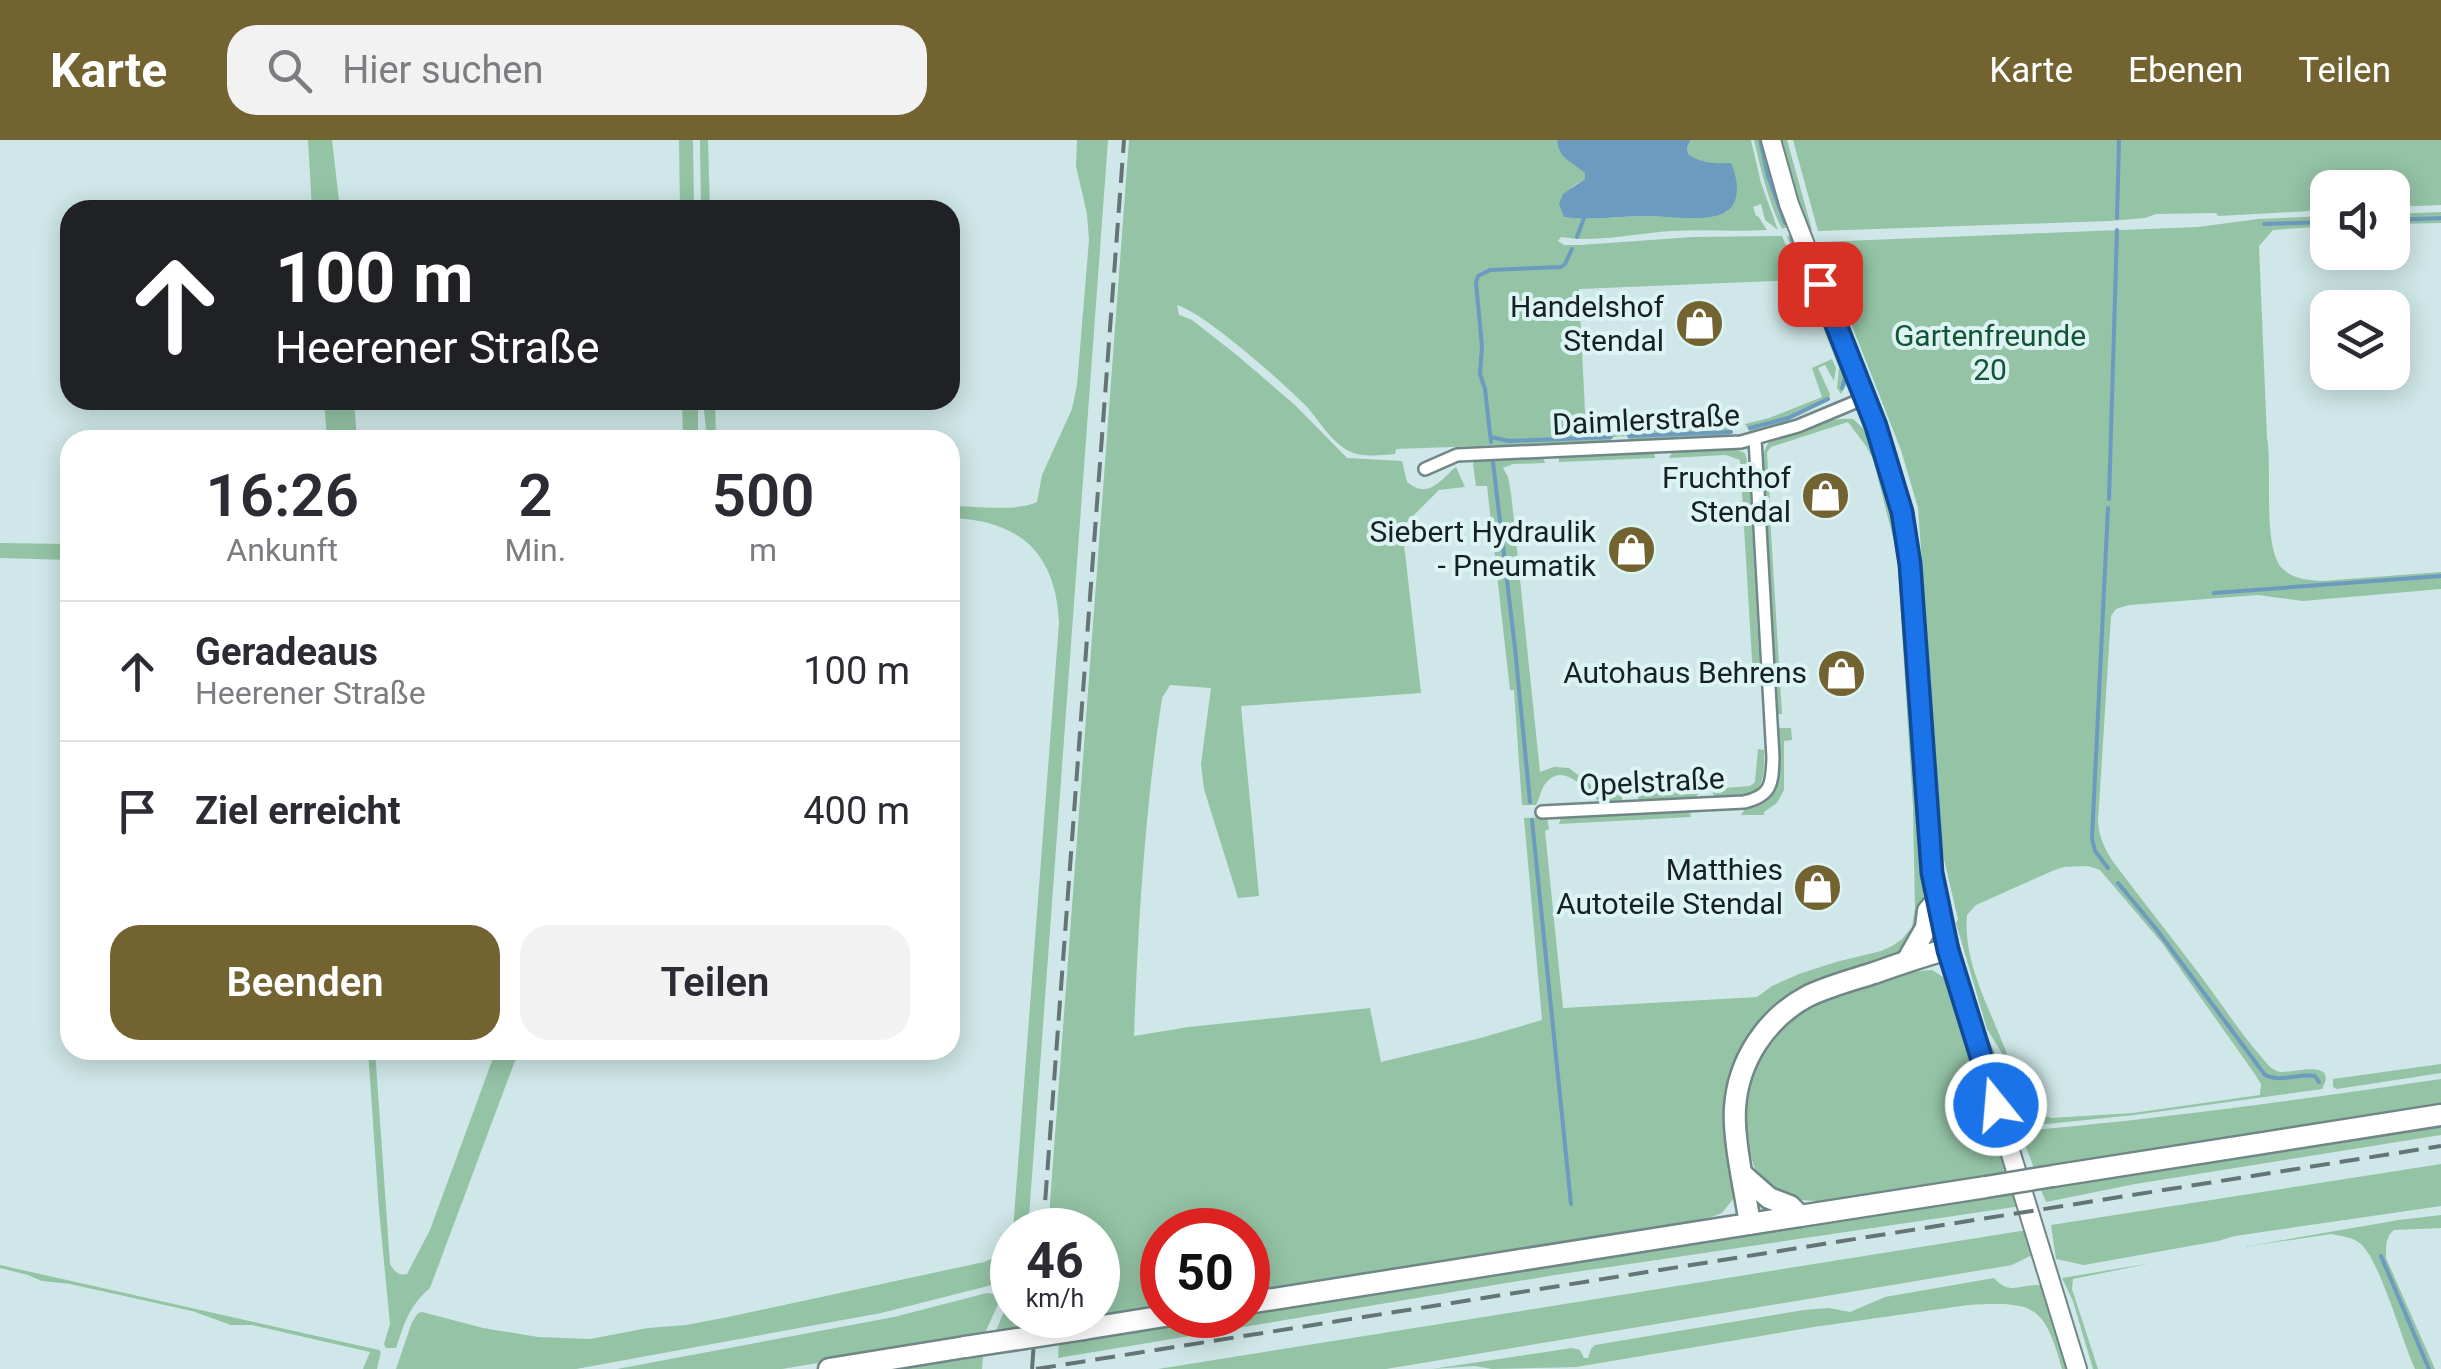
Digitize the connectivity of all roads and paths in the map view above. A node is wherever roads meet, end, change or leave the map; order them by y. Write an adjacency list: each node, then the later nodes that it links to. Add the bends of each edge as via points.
1 (1771, 140): 2 (main road, via 1789,204)
2 (1866, 398): 3 (street, Daimlerstraße); 6 (main road, via 1908,544)
3 (1755, 440): 4 (street, Daimlerstraße, via 1457,455); 5 (street, Opelstraße, via 1770,788 1744,802)
4 (1425, 469)
5 (1542, 812)
6 (1936, 902): 7 (main road); 8 (main road)
7 (1948, 950): 8 (main road); 16 (main road)
8 (1907, 961): 10 (main road, via 1806,997 1760,1038 1736,1095)
9 (2441, 1114): 11 (main road, bridge)
10 (1744, 1176): 11 (main road); 12 (main road)
11 (1800, 1216): 12 (main road)
12 (1750, 1224): 13 (main road)
13 (1270, 1300)
14 (1140, 1320): 15 (main road, bridge)
15 (829, 1369)
16 (2077, 1369)

